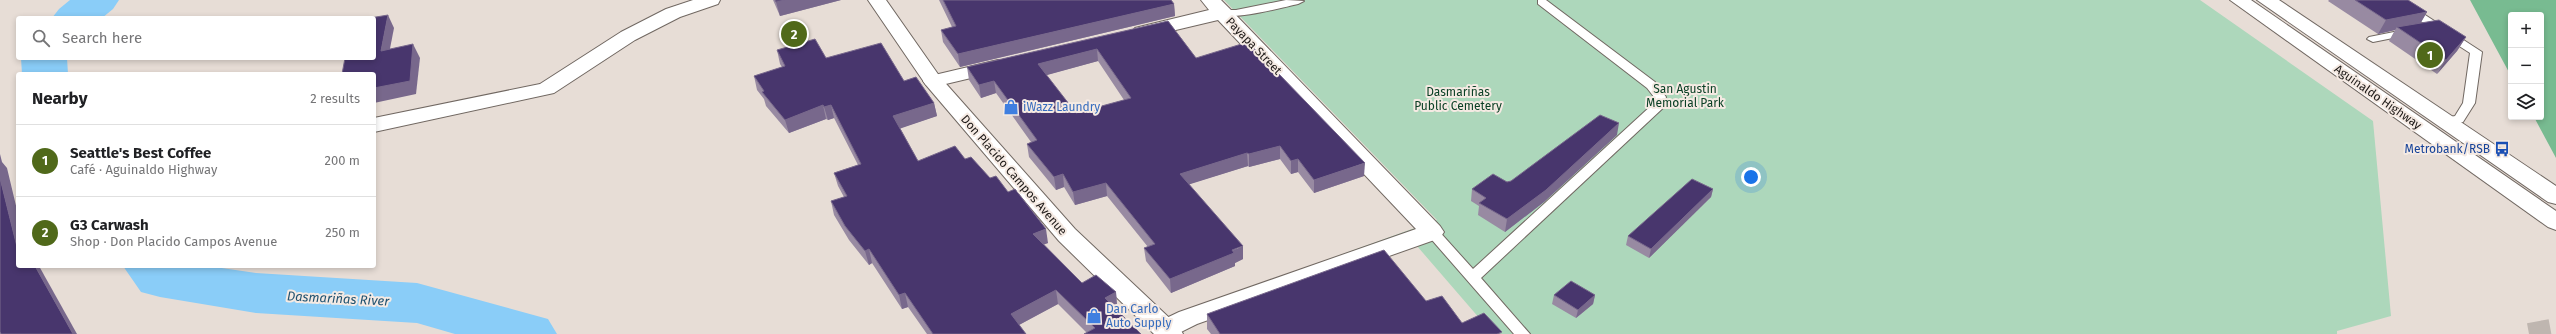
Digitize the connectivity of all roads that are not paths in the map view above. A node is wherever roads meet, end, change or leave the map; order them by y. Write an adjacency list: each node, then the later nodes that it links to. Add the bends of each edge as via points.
1 (711, 0): 15 (main road, via 673,13 628,36 547,89)
2 (877, 0): 13 (main road, Don Placido Campos Avenue)
3 (2239, 0): 17 (main road, Aguinaldo Highway)
4 (2266, 0): 14 (main road, Aguinaldo Highway)
5 (2394, 0): 9 (lane)
6 (1298, 1): 8 (lane, via 1236,13)
7 (1542, 2): 19 (lane, via 1651,85 1660,97 1659,105)
8 (1217, 7): 10 (main road, Payapa Street); 18 (main road, Payapa Street)
9 (2437, 27): 11 (lane); 14 (lane, via 2476,52 2469,103 2459,119)
10 (1122, 37)
11 (2374, 39)
12 (1014, 62): 13 (main road)
13 (932, 81): 20 (main road, Don Placido Campos Avenue, via 1067,235)
14 (2445, 122): 16 (main road, Aguinaldo Highway)
15 (376, 125)
16 (2556, 198)
17 (2556, 222)
18 (1428, 228): 19 (lane); 20 (main road, via 1188,318)
19 (1473, 278): 21 (lane)
20 (1167, 332)
21 (1523, 334)

